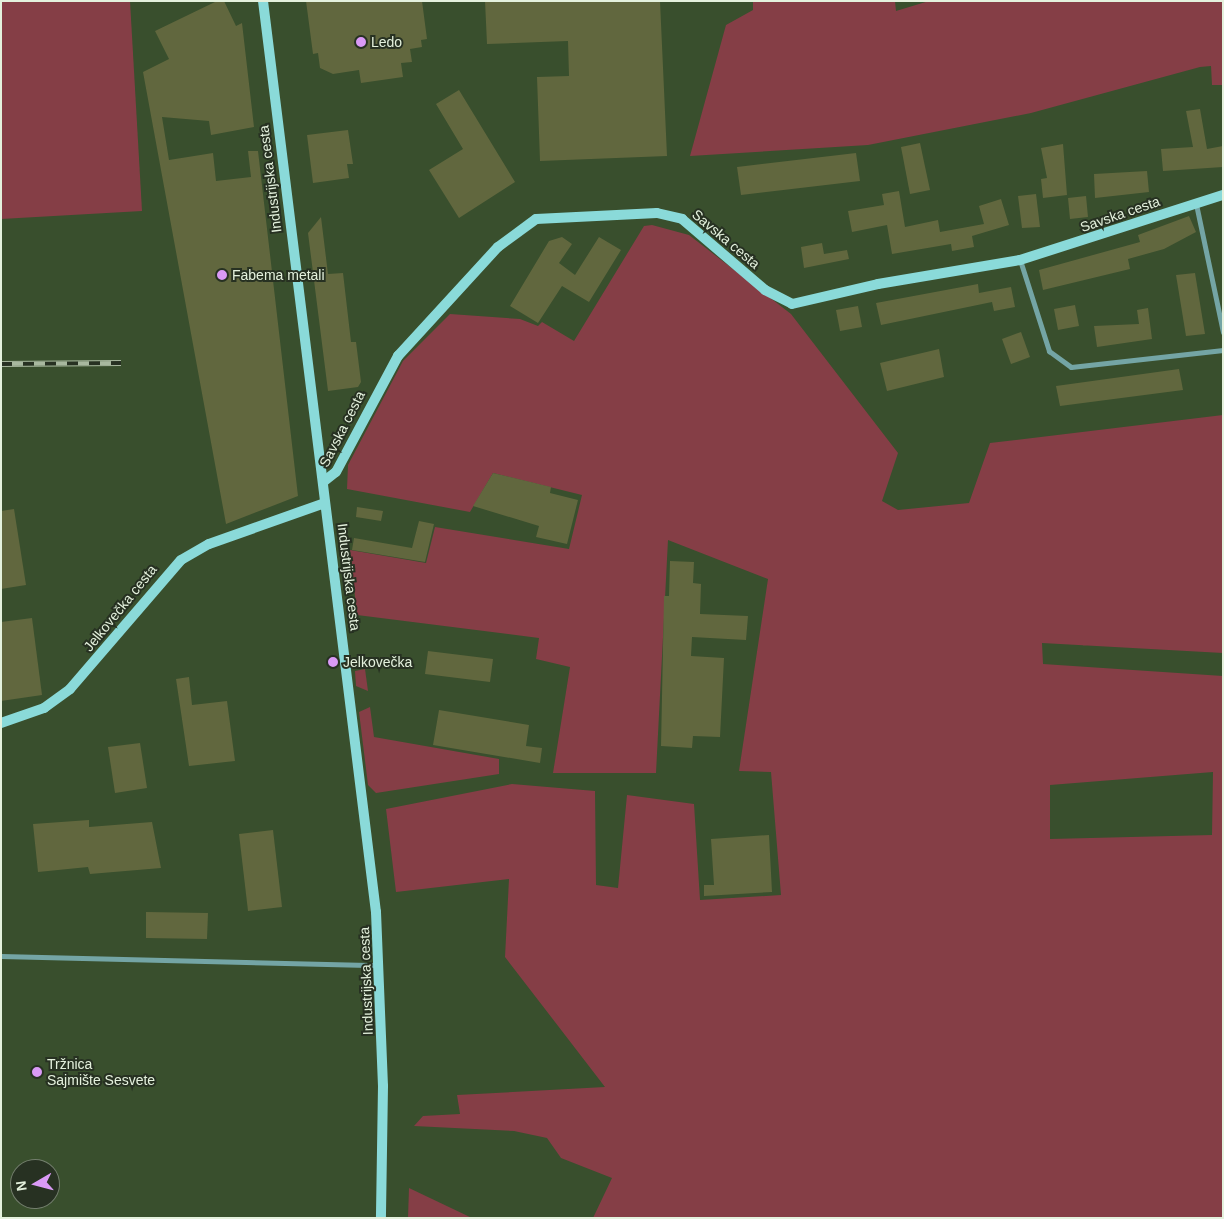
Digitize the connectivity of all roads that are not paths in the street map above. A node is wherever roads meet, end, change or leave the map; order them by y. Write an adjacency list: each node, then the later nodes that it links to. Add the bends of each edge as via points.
1 (263, 1): 7 (street, Industrijska cesta)
2 (1223, 194): 3 (street, Savska cesta)
3 (1196, 203): 4 (street, Savska cesta); 5 (street)
4 (1020, 260): 6 (street, via 1049,351 1071,367); 7 (street, Savska cesta, via 878,284 792,304 765,290 682,219 657,213 536,219 498,247 398,356 336,472)
5 (1223, 332)
6 (1223, 350)
7 (322, 482): 8 (street, Industrijska cesta)
8 (326, 503): 9 (street, Jelkovečka cesta, via 209,544 181,560 70,689 44,708); 11 (street, Industrijska cesta)
9 (1, 723)
10 (1, 956): 11 (street)
11 (380, 965): 12 (street, Industrijska cesta)
12 (381, 1218)

